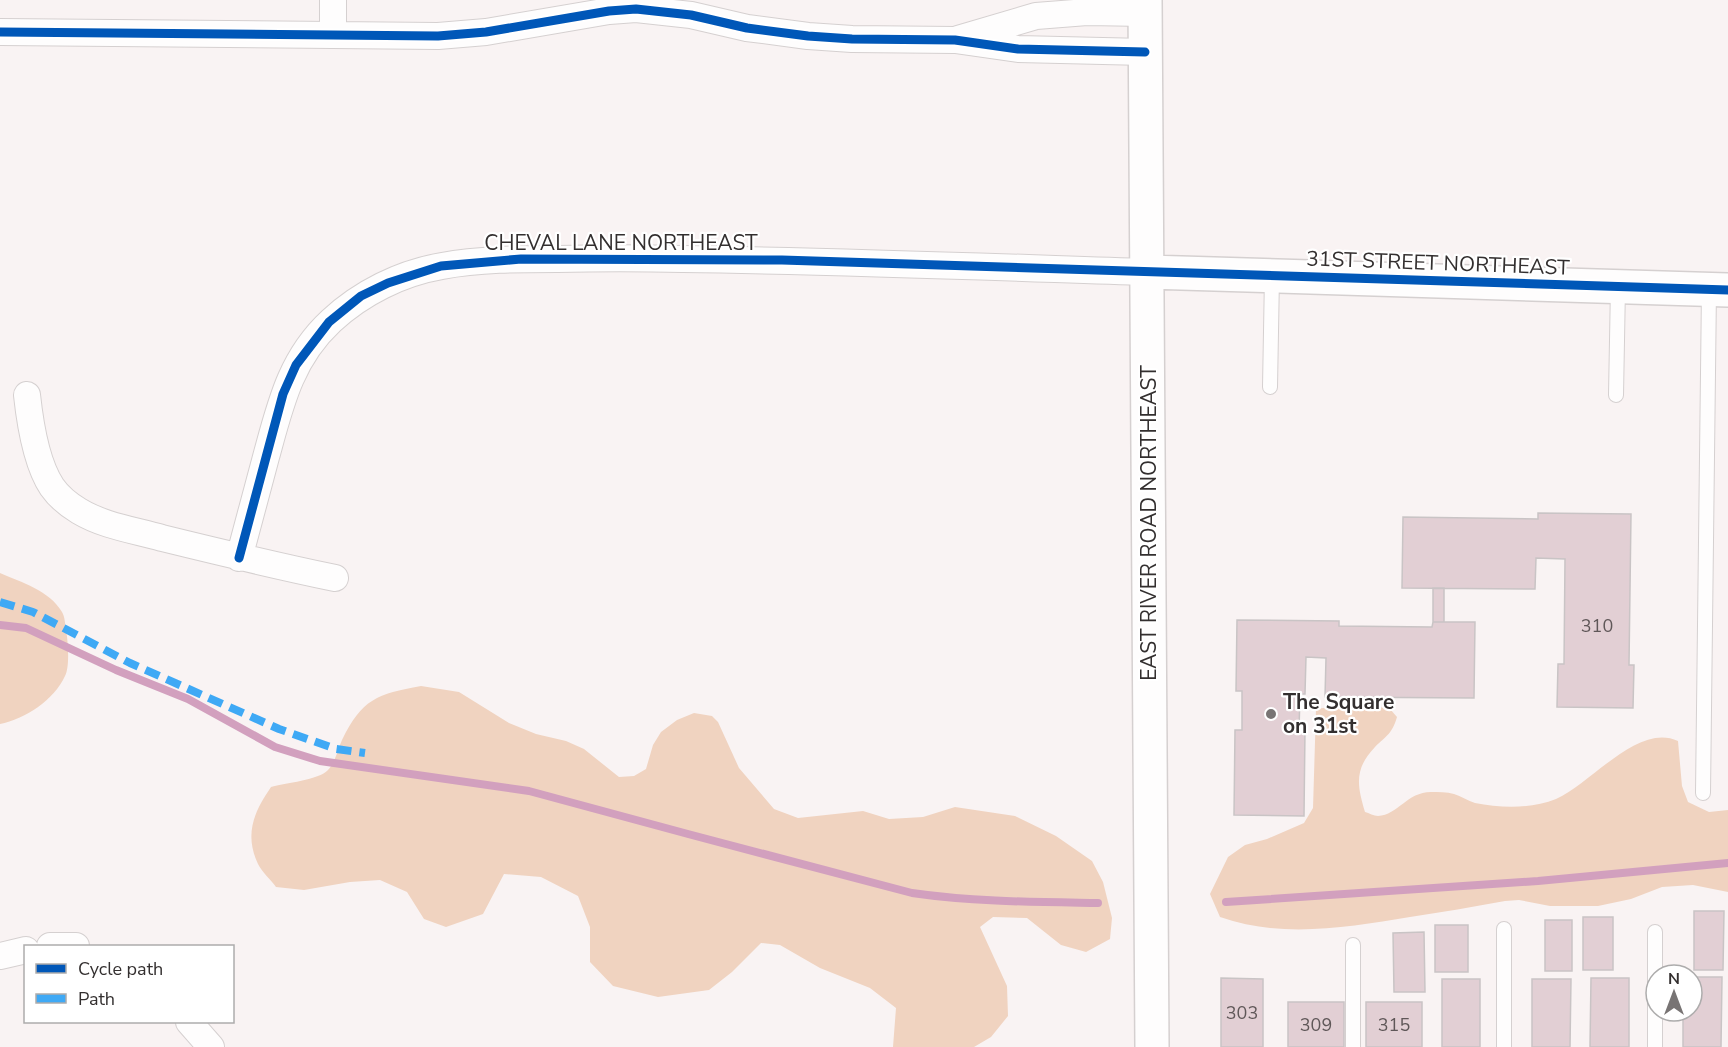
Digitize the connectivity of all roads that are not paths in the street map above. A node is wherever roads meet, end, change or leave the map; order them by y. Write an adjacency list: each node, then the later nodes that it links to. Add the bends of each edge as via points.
1 (333, 0): 4 (street)
2 (1145, 7): 5 (street, via 1036,16); 6 (street, EAST RIVER ROAD NORTHEAST)
3 (0, 32): 4 (street)
4 (333, 35): 5 (street, via 464,34 636,9 808,36)
5 (954, 40): 6 (street, via 1018,49)
6 (1146, 52): 7 (street, EAST RIVER ROAD NORTHEAST)
7 (1148, 272): 8 (street, 31ST STREET NORTHEAST); 14 (street, CHEVAL LANE NORTHEAST, via 626,258 470,262 415,273 361,296 329,322 296,365 283,394); 24 (street, EAST RIVER ROAD NORTHEAST)
8 (1272, 276): 9 (street, 31ST STREET NORTHEAST); 11 (lane)
9 (1618, 286): 10 (street, 31ST STREET NORTHEAST); 13 (lane)
10 (1719, 290): 16 (lane)
11 (1270, 387)
12 (27, 395): 14 (street, via 44,470 65,501 104,522)
13 (1616, 395)
14 (240, 558): 15 (street)
15 (335, 578)
16 (1703, 793)
17 (1504, 929): 26 (lane)
18 (1655, 932): 27 (lane)
19 (1353, 945): 25 (lane)
20 (24, 950): 21 (street)
21 (0, 956)
22 (190, 1023): 23 (street)
23 (211, 1047)
24 (1152, 1047)
25 (1353, 1047)
26 (1504, 1047)
27 (1655, 1047)

